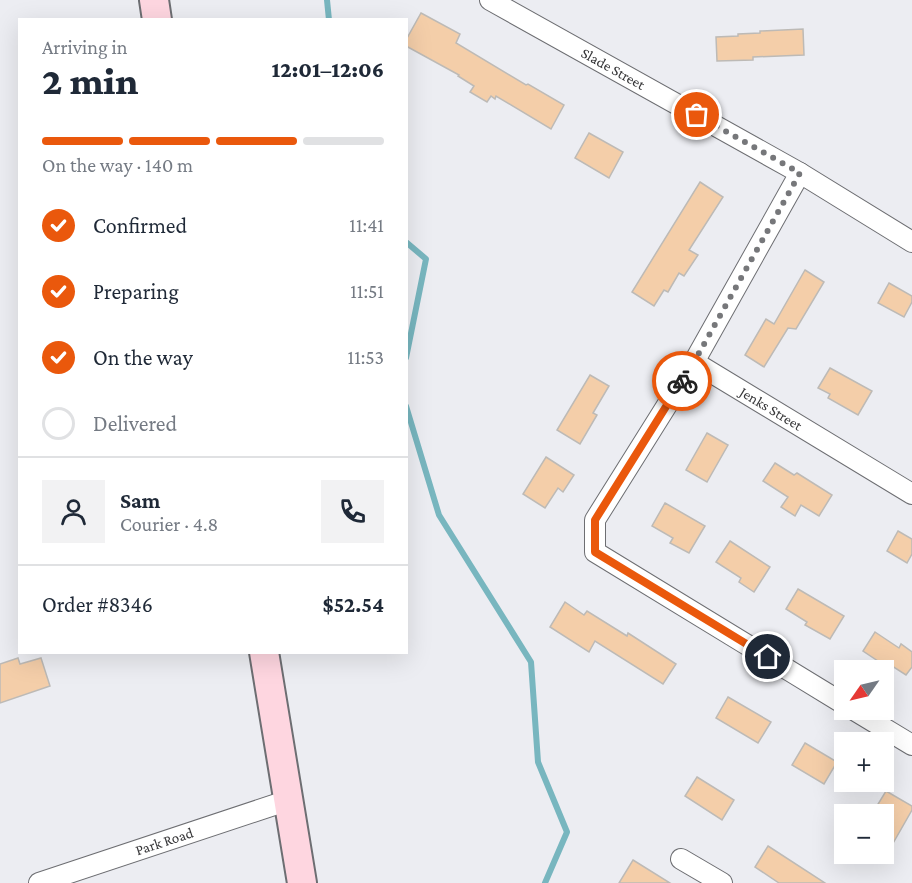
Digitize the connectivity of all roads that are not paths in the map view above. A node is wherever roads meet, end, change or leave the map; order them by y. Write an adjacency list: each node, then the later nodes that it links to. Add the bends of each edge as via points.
1 (154, 0): 3 (main road)
2 (490, 0): 4 (street, Slade Street)
3 (157, 18)
4 (800, 173): 5 (street, Slade Street); 6 (street)
5 (912, 242)
6 (694, 362): 7 (street, Jenks Street); 9 (street, via 595,520 595,552)
7 (912, 494)
8 (264, 654): 12 (main road)
9 (834, 698)
10 (871, 720): 11 (street)
11 (912, 745)
12 (289, 801): 14 (street, Park Road); 15 (main road)
13 (681, 859): 16 (street)
14 (39, 883)
15 (302, 883)
16 (722, 883)

